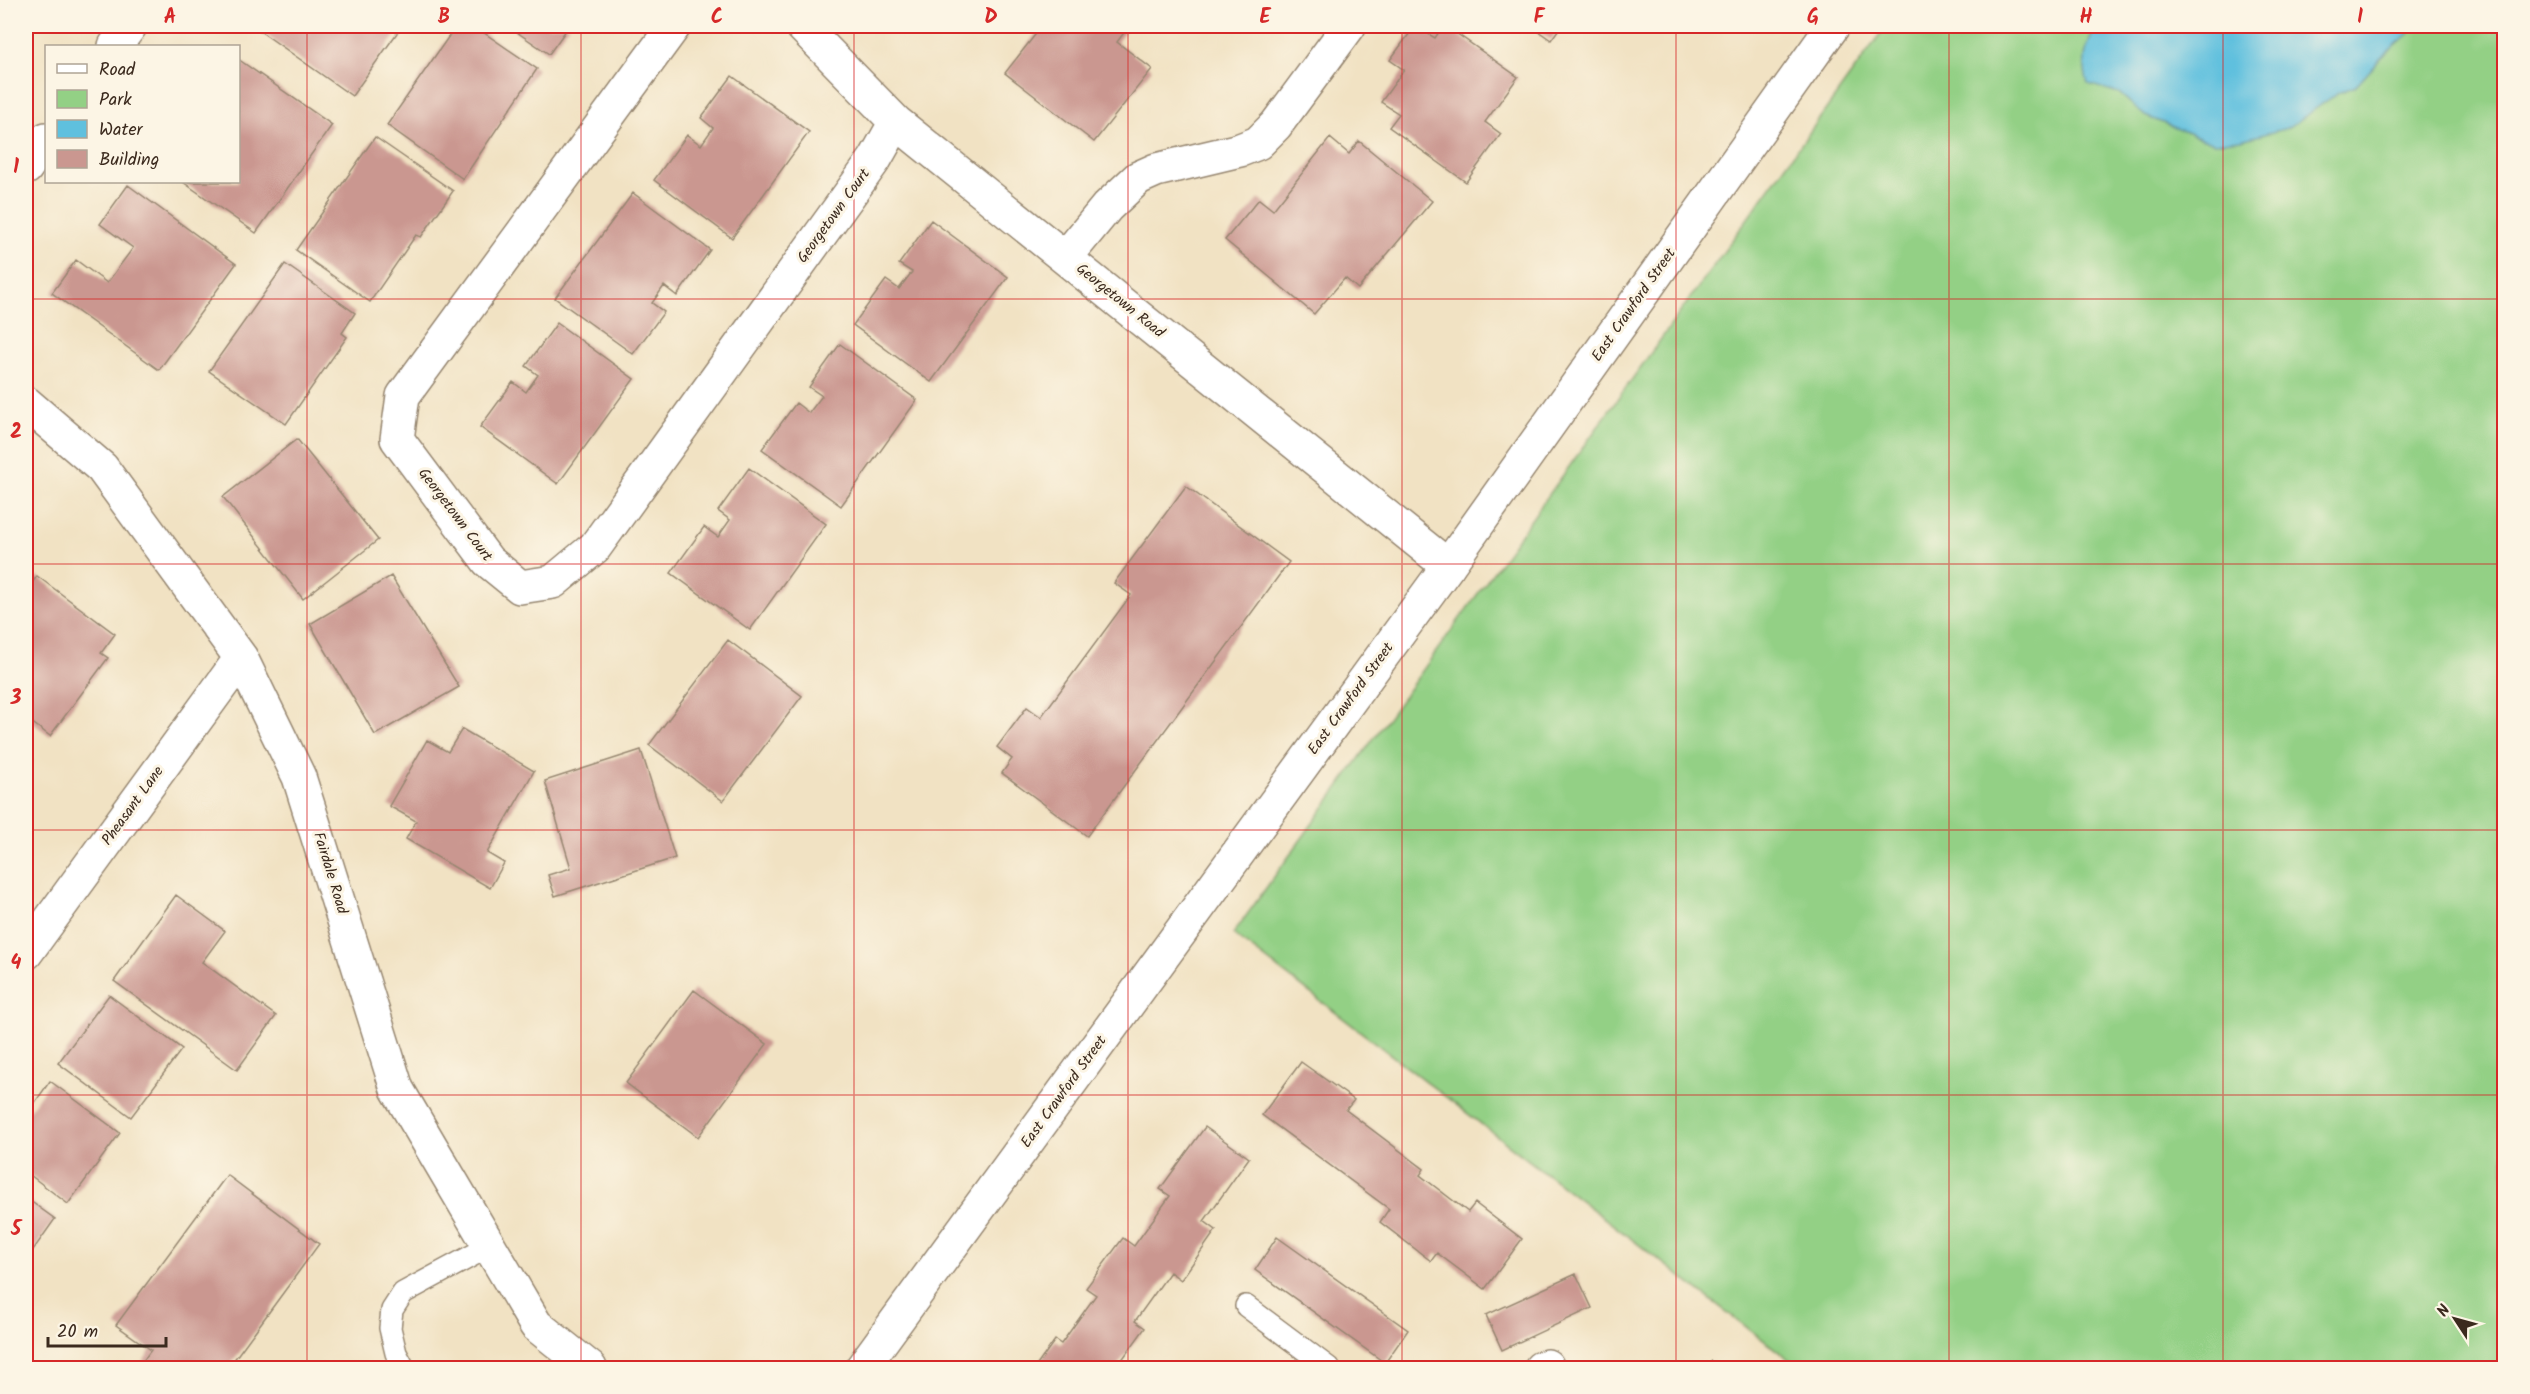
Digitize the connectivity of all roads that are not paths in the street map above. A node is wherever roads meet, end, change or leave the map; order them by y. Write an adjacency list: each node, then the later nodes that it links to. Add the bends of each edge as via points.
1 (130, 26): 6 (street)
2 (674, 26): 7 (street, Georgetown Court, via 403,396 397,439 488,561 520,587 553,582 595,548 875,159)
3 (802, 26): 7 (street, Georgetown Road)
4 (1349, 26): 10 (street, via 1276,125 1258,143 1138,178 1107,207)
5 (1833, 26): 12 (street, East Crawford Street)
6 (116, 45)
7 (896, 122): 10 (street, Georgetown Road)
8 (45, 140): 9 (street)
9 (26, 168)
10 (1066, 257): 12 (street, Georgetown Road)
11 (26, 403): 13 (street, Fairdale Road, via 102,468)
12 (1448, 566): 19 (street, East Crawford Street)
13 (241, 658): 14 (street, Pheasant Lane); 15 (street, Fairdale Road, via 299,777 397,1089)
14 (26, 953)
15 (489, 1246): 17 (lane, via 402,1293 392,1310 390,1328); 18 (street, Fairdale Road, via 536,1325)
16 (1246, 1306): 20 (lane)
17 (404, 1368)
18 (590, 1368)
19 (862, 1368)
20 (1329, 1368)

